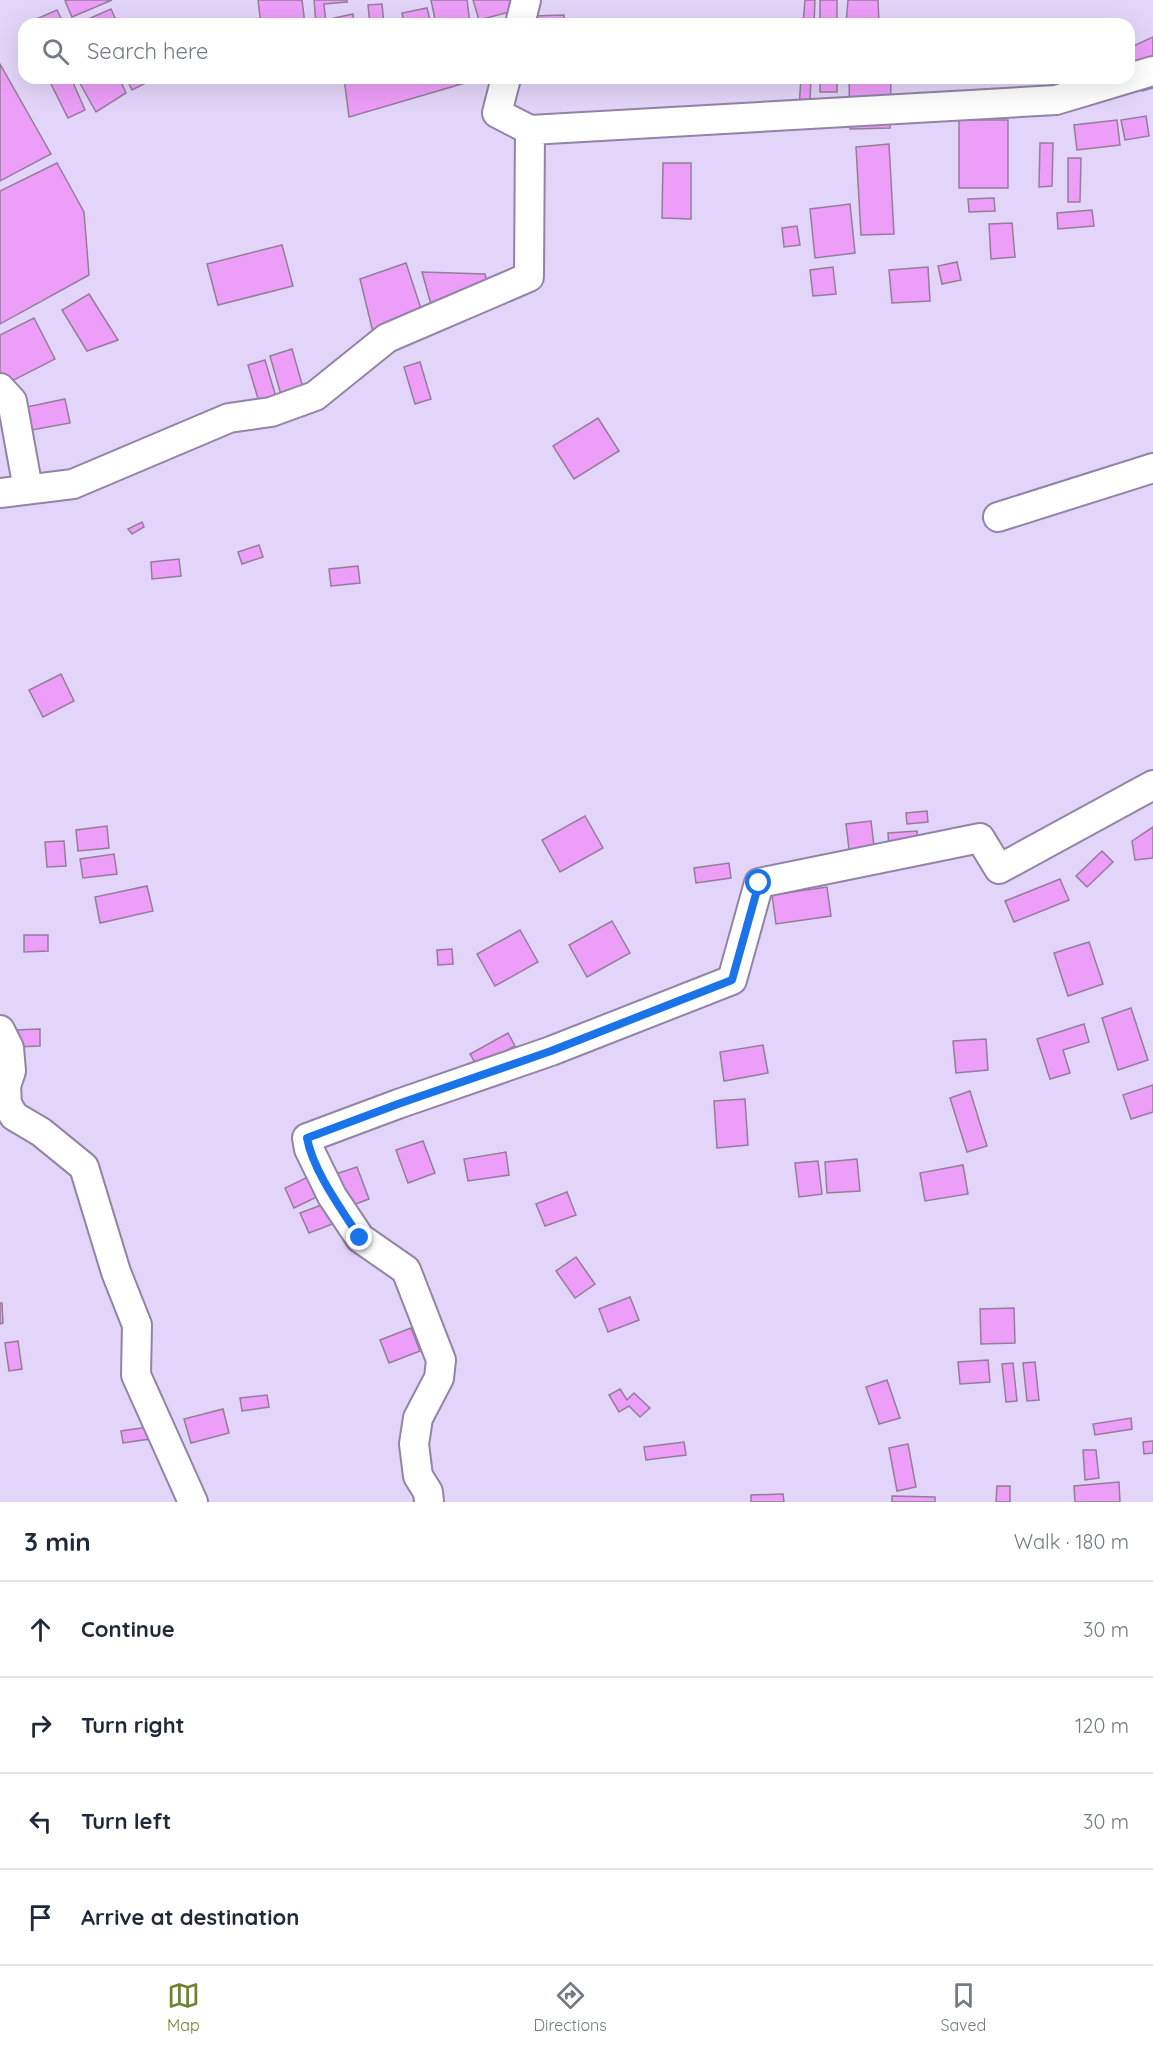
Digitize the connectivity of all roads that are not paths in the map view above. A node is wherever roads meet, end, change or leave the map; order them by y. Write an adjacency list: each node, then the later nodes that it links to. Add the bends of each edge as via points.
1 (526, 0): 2 (street)
2 (522, 18)
3 (1153, 71): 4 (street)
4 (1135, 76)
5 (504, 84): 7 (street, via 497,113)
6 (1110, 84): 7 (street, via 1056,100)
7 (530, 130): 10 (street, via 529,277 387,338 315,396 271,412 230,418 73,484)
8 (0, 388): 10 (street, via 12,401)
9 (1153, 468): 12 (street)
10 (28, 489): 11 (street)
11 (0, 493)
12 (998, 517)
13 (1153, 786): 16 (street, via 999,869 980,838 759,883 732,980 551,1051 307,1138 332,1196 360,1238 406,1270 441,1360 439,1378 418,1418 414,1444 418,1476)
14 (0, 1030): 15 (street, via 9,1048 7,1104 14,1116 84,1167 116,1272 137,1325 136,1375)
15 (193, 1502)
16 (429, 1502)

